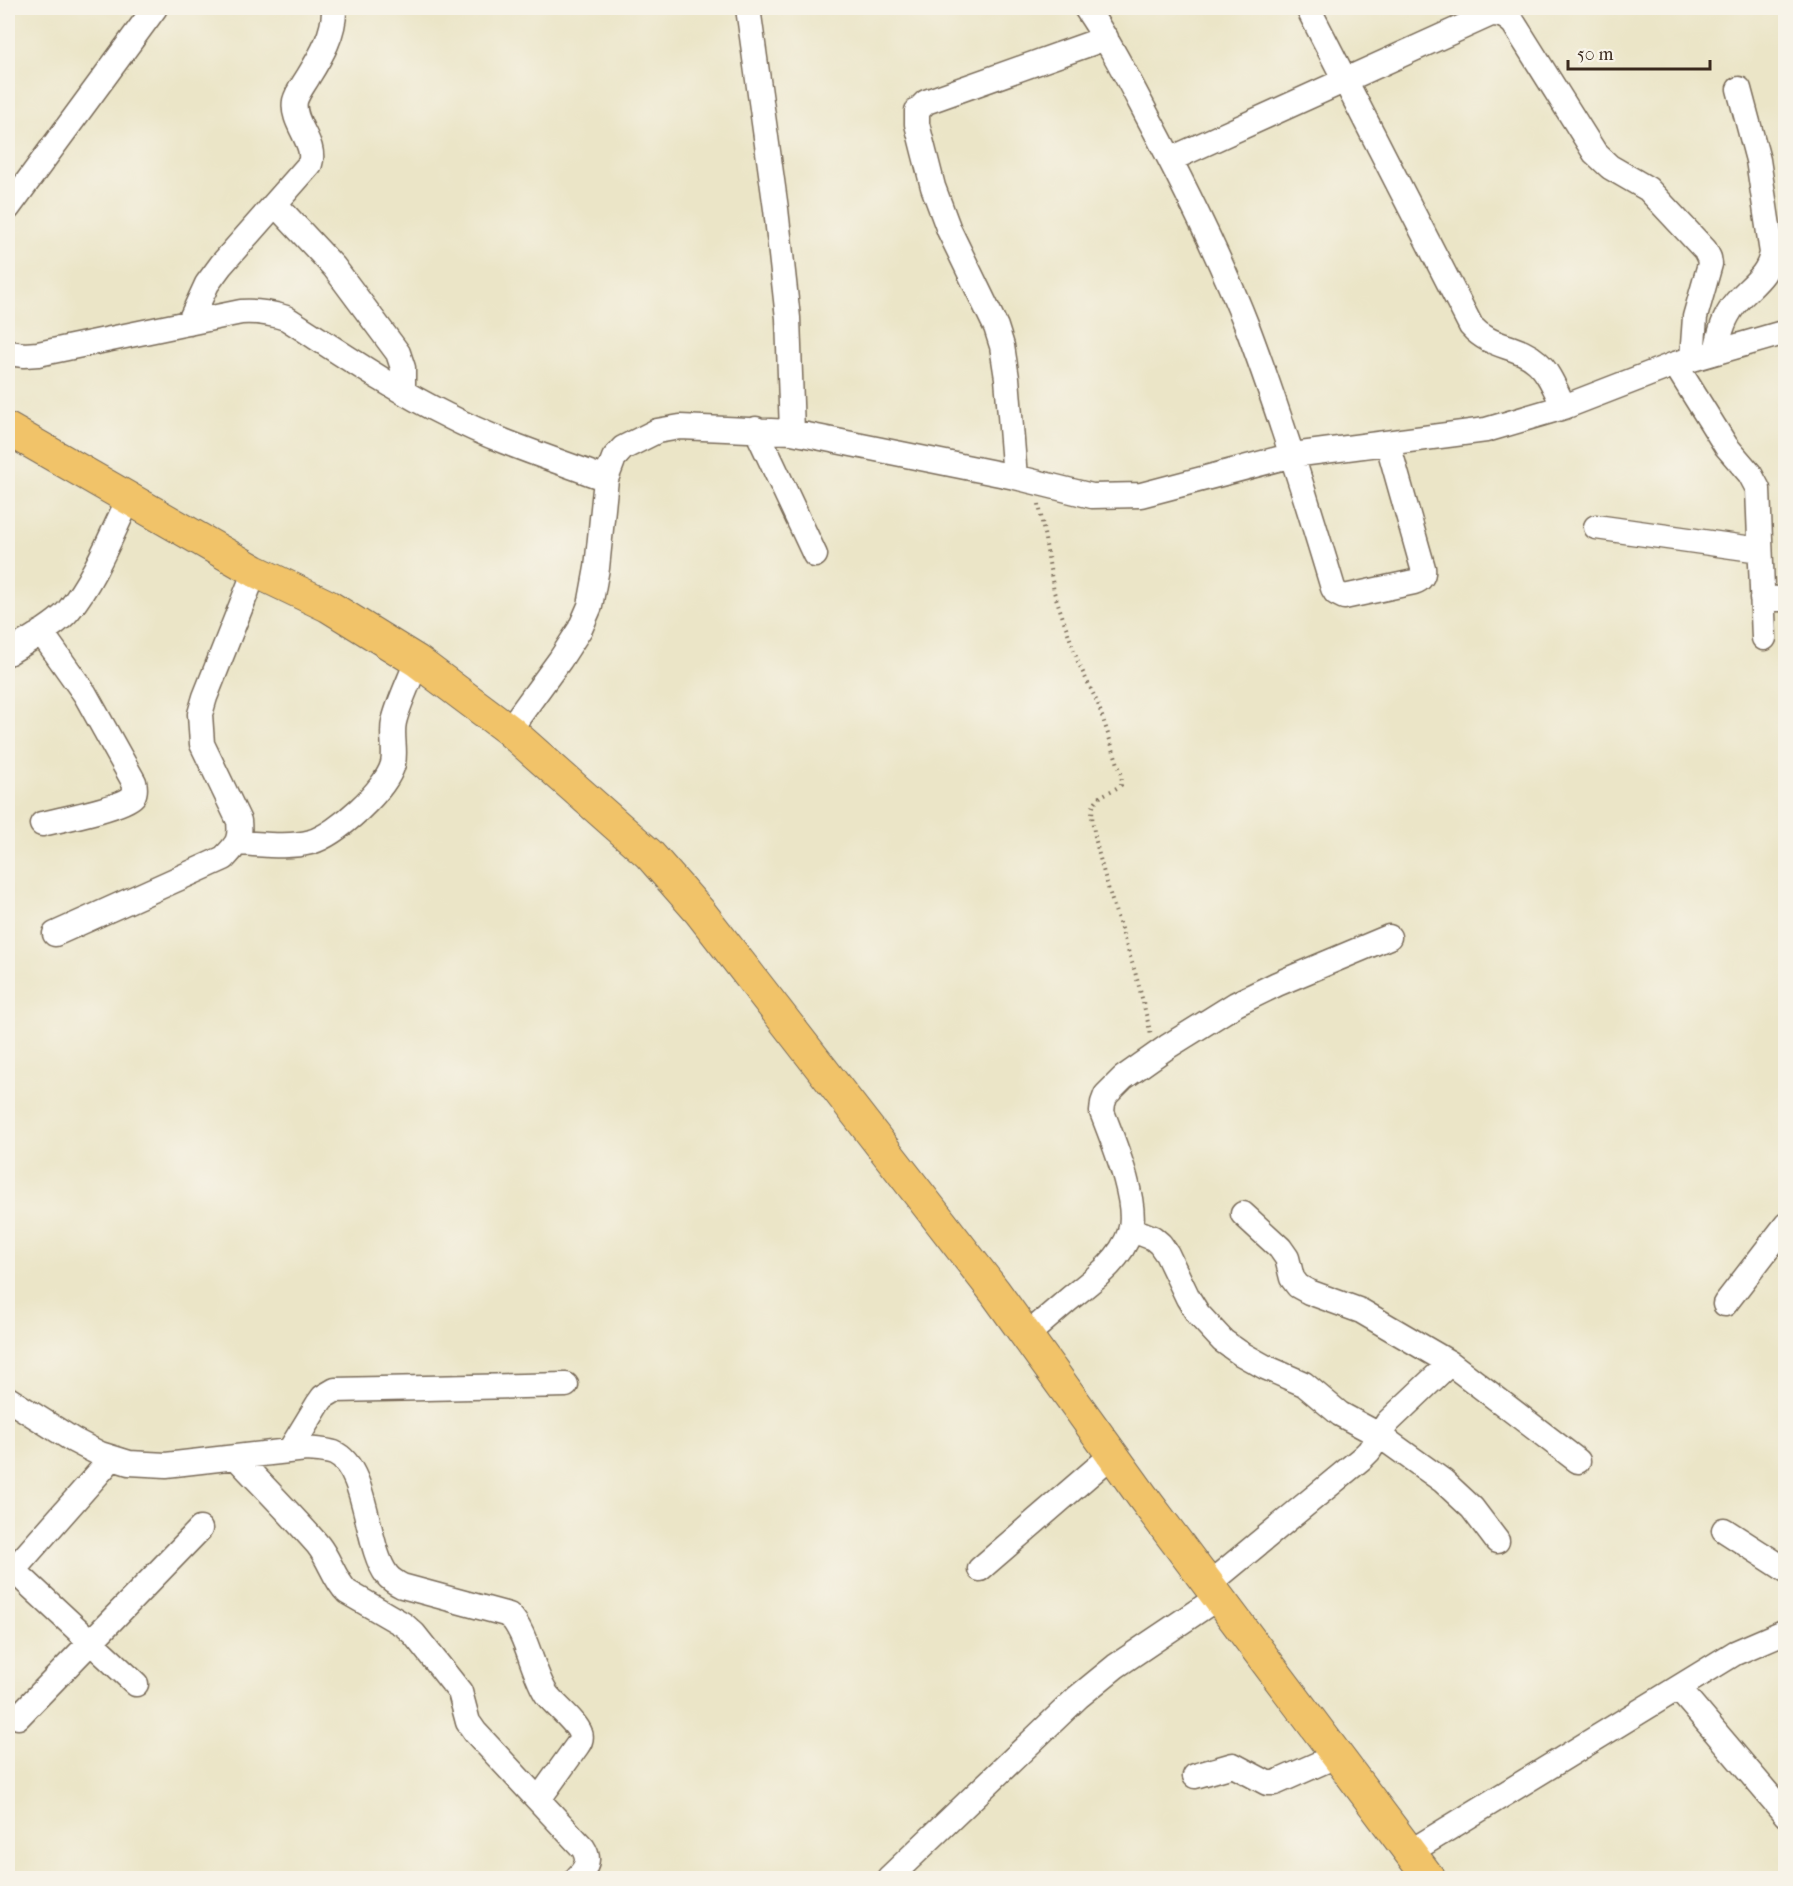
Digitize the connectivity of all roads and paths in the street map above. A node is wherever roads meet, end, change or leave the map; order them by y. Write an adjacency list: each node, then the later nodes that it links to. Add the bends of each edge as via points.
1 (155, 8): 11 (street)
2 (334, 8): 10 (street, via 330,36 295,100 297,118 312,159)
3 (748, 8): 21 (street, via 779,231 788,318)
4 (1086, 8): 6 (street)
5 (1308, 8): 7 (street)
6 (1106, 38): 9 (street); 25 (street, via 926,102 916,111 933,187 1002,346)
7 (1346, 81): 9 (street); 16 (street, via 1491,14 1508,18 1595,153 1610,167 1648,189 1705,250 1710,264); 18 (street, via 1471,326 1488,341 1536,361 1545,370)
8 (1739, 89): 14 (street, via 1758,160 1772,253 1764,275 1728,312)
9 (1171, 159): 23 (street, via 1247,327)
10 (275, 204): 12 (street, via 207,284); 17 (street, via 334,267 398,353 403,368)
11 (8, 208)
12 (189, 323): 15 (street, via 38,354); 17 (street, via 241,312 272,313)
13 (1785, 332): 14 (street)
14 (1716, 352): 16 (street)
15 (8, 353)
16 (1683, 361): 18 (street); 28 (street, via 1726,446 1755,481)
17 (403, 392): 24 (street, via 488,435)
18 (1564, 407): 22 (street, via 1486,430)
19 (8, 429): 26 (main road)
20 (756, 429): 21 (street); 24 (street, via 680,427 657,431 622,448); 29 (street)
21 (792, 432): 25 (street)
22 (1388, 444): 23 (street); 23 (street, via 1423,574 1414,582 1348,597 1340,596 1334,588)
23 (1293, 455): 25 (street, via 1141,495 1092,496)
24 (606, 479): 36 (street, via 590,606 560,660)
25 (1026, 479): 41 (path, via 1054,592 1122,776 1120,785 1096,800 1092,820)
26 (129, 499): 30 (main road); 32 (street, via 68,611)
27 (1596, 527): 28 (street)
28 (1760, 550): 31 (street)
29 (815, 555)
30 (255, 571): 35 (main road, via 328,606); 38 (street, via 200,714 202,744 239,821)
31 (1774, 599): 33 (street)
32 (41, 632): 34 (street); 37 (street, via 85,694 135,789 133,796 118,805)
33 (1764, 638)
34 (8, 653)
35 (417, 661): 36 (main road); 38 (street, via 394,722 393,763 372,799 327,835 312,842)
36 (509, 730): 46 (main road, via 649,854 700,912)
37 (42, 824)
38 (238, 843): 39 (street, via 224,858)
39 (55, 934)
40 (1389, 937): 41 (street, via 1236,1004)
41 (1157, 1054): 44 (street, via 1112,1088 1103,1102 1102,1112 1130,1200)
42 (1243, 1214): 47 (street, via 1280,1248 1298,1286 1378,1320)
43 (1785, 1225): 45 (street)
44 (1130, 1231): 46 (street, via 1108,1267); 50 (street, via 1160,1244 1198,1314 1223,1341 1265,1367 1305,1384 1340,1414)
45 (1725, 1304)
46 (1022, 1330): 52 (main road)
47 (1450, 1363): 50 (street); 55 (street)
48 (566, 1385): 51 (street, via 335,1390 323,1397)
49 (12, 1409): 54 (street)
50 (1379, 1435): 58 (street, via 1443,1481 1472,1508); 63 (street, via 1362,1458)
51 (290, 1450): 53 (street); 62 (street, via 323,1450 351,1467 380,1562 388,1577)
52 (1112, 1455): 59 (street); 63 (main road)
53 (236, 1457): 54 (street, via 166,1465); 64 (street, via 321,1549 341,1586)
54 (112, 1458): 61 (street)
55 (1578, 1461)
56 (200, 1528): 66 (street)
57 (1724, 1530): 60 (street)
58 (1497, 1541)
59 (980, 1569)
60 (1785, 1570)
61 (9, 1571): 66 (street)
62 (402, 1586): 64 (street); 72 (street, via 503,1613 514,1620 546,1694 581,1736 578,1746)
63 (1213, 1591): 70 (main road); 76 (street, via 1078,1696)
64 (358, 1599): 72 (street, via 414,1634 460,1692 470,1727)
65 (1785, 1631): 68 (street, via 1735,1653)
66 (90, 1642): 67 (street); 69 (street)
67 (136, 1684)
68 (1678, 1688): 73 (street); 74 (street)
69 (18, 1718)
70 (1336, 1756): 71 (street, via 1275,1783 1267,1783 1233,1765); 74 (main road)
71 (1195, 1776)
72 (539, 1799): 75 (street, via 588,1857)
73 (1785, 1815)
74 (1410, 1852): 77 (main road)
75 (577, 1878)
76 (889, 1878)
77 (1429, 1878)

